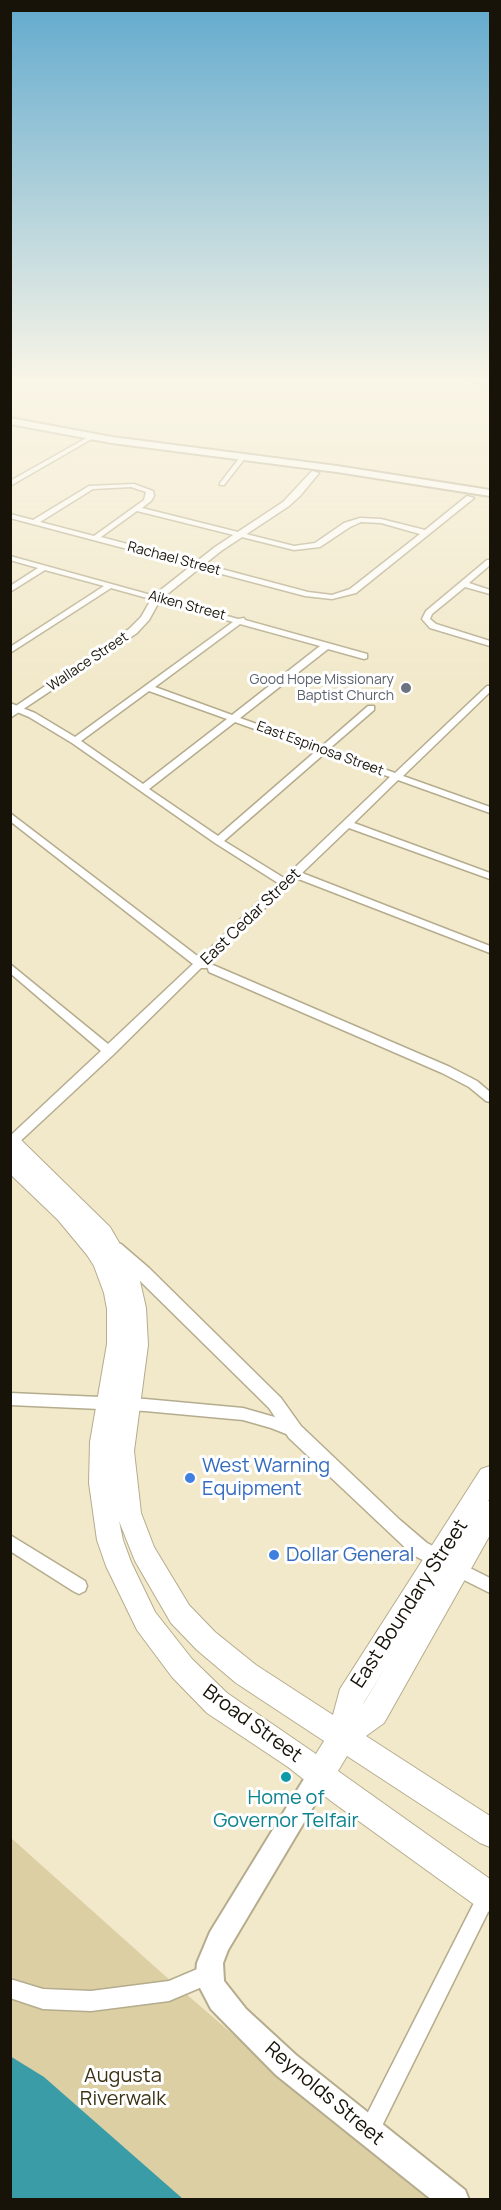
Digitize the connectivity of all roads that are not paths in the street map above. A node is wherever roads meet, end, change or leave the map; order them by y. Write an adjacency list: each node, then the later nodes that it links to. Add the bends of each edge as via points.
1 (306, 483): 12 (street, Wallace Street, via 292,499)
2 (393, 483): 4 (main road)
3 (403, 483): 4 (main road)
4 (454, 491): 5 (main road); 6 (main road)
5 (490, 493)
6 (470, 498): 7 (main road); 11 (street)
7 (490, 502)
8 (137, 509): 10 (street, via 150,496 144,488 95,486); 12 (street); 13 (street)
9 (10, 516): 10 (street, Rachael Street)
10 (34, 522): 13 (street, Rachael Street)
11 (426, 533): 12 (street, via 381,521 360,520 317,545 300,548); 16 (street, Rachael Street, via 353,591 338,596 316,595)
12 (239, 535): 16 (street, Wallace Street)
13 (95, 538): 16 (street, Rachael Street)
14 (10, 558): 17 (street, Aiken Street)
15 (490, 562): 18 (street)
16 (197, 565): 22 (street, Wallace Street)
17 (45, 567): 19 (street, Aiken Street); 20 (street)
18 (463, 584): 21 (street); 24 (street, via 429,613 427,622)
19 (111, 585): 22 (street, Aiken Street); 26 (street)
20 (10, 590)
21 (490, 592)
22 (156, 598): 23 (street, Aiken Street); 31 (street, Wallace Street, via 133,631)
23 (241, 620): 25 (street, Aiken Street); 28 (street)
24 (490, 644)
25 (327, 645): 27 (street, Aiken Street); 32 (street)
26 (13, 649)
27 (364, 656)
28 (149, 688): 32 (street, East Espinosa Street); 33 (street)
29 (490, 688): 35 (street, East Cedar Street)
30 (371, 708): 34 (street)
31 (13, 710): 33 (street)
32 (234, 718): 34 (street, East Espinosa Street); 36 (street)
33 (75, 741): 36 (street)
34 (323, 750): 35 (street, East Espinosa Street); 40 (street)
35 (398, 776): 37 (street, East Espinosa Street); 39 (street, East Cedar Street)
36 (143, 789): 40 (street)
37 (490, 810)
38 (10, 816): 46 (street)
39 (348, 824): 41 (street, East Cedar Street); 42 (street)
40 (218, 841): 43 (street)
41 (296, 874): 43 (street, East Cedar Street); 44 (street)
42 (490, 876)
43 (286, 884): 46 (street, East Cedar Street)
44 (490, 950)
45 (10, 967): 47 (street)
46 (207, 967): 47 (street, East Cedar Street); 48 (street, via 446,1070)
47 (109, 1052): 49 (street, East Cedar Street)
48 (490, 1098)
49 (11, 1147): 50 (main road, Broad Street, via 91,1220); 52 (main road, Broad Street, via 104,1263 118,1310)
50 (113, 1247): 52 (main road, Broad Street, via 128,1276 135,1308 136,1345); 53 (street, via 275,1403)
51 (10, 1399): 52 (street)
52 (118, 1403): 53 (street, via 243,1414); 60 (main road, Broad Street, via 129,1513 144,1553 180,1614 246,1674); 61 (main road, Broad Street, via 102,1442 101,1483 119,1566 146,1621 182,1668 217,1703)
53 (295, 1432): 57 (street, via 406,1538)
54 (490, 1477): 57 (main road, East Boundary Street)
55 (490, 1512): 57 (main road, East Boundary Street)
56 (10, 1542): 58 (street)
57 (448, 1564): 59 (street); 60 (main road, East Boundary Street, via 374,1713)
58 (79, 1586)
59 (490, 1586)
60 (343, 1736): 61 (main road, East Boundary Street); 62 (main road, Broad Street)
61 (320, 1774): 63 (main road, Broad Street, via 410,1841); 64 (main road, East Boundary Street, via 219,1941)
62 (490, 1833)
63 (490, 1893): 66 (street)
64 (209, 1974): 65 (street, via 169,1991 92,2001 43,1999); 66 (main road, Reynolds Street, via 220,2000 237,2018 286,2065)
65 (10, 1988)
66 (368, 2132): 67 (main road, Reynolds Street)
67 (454, 2199)

